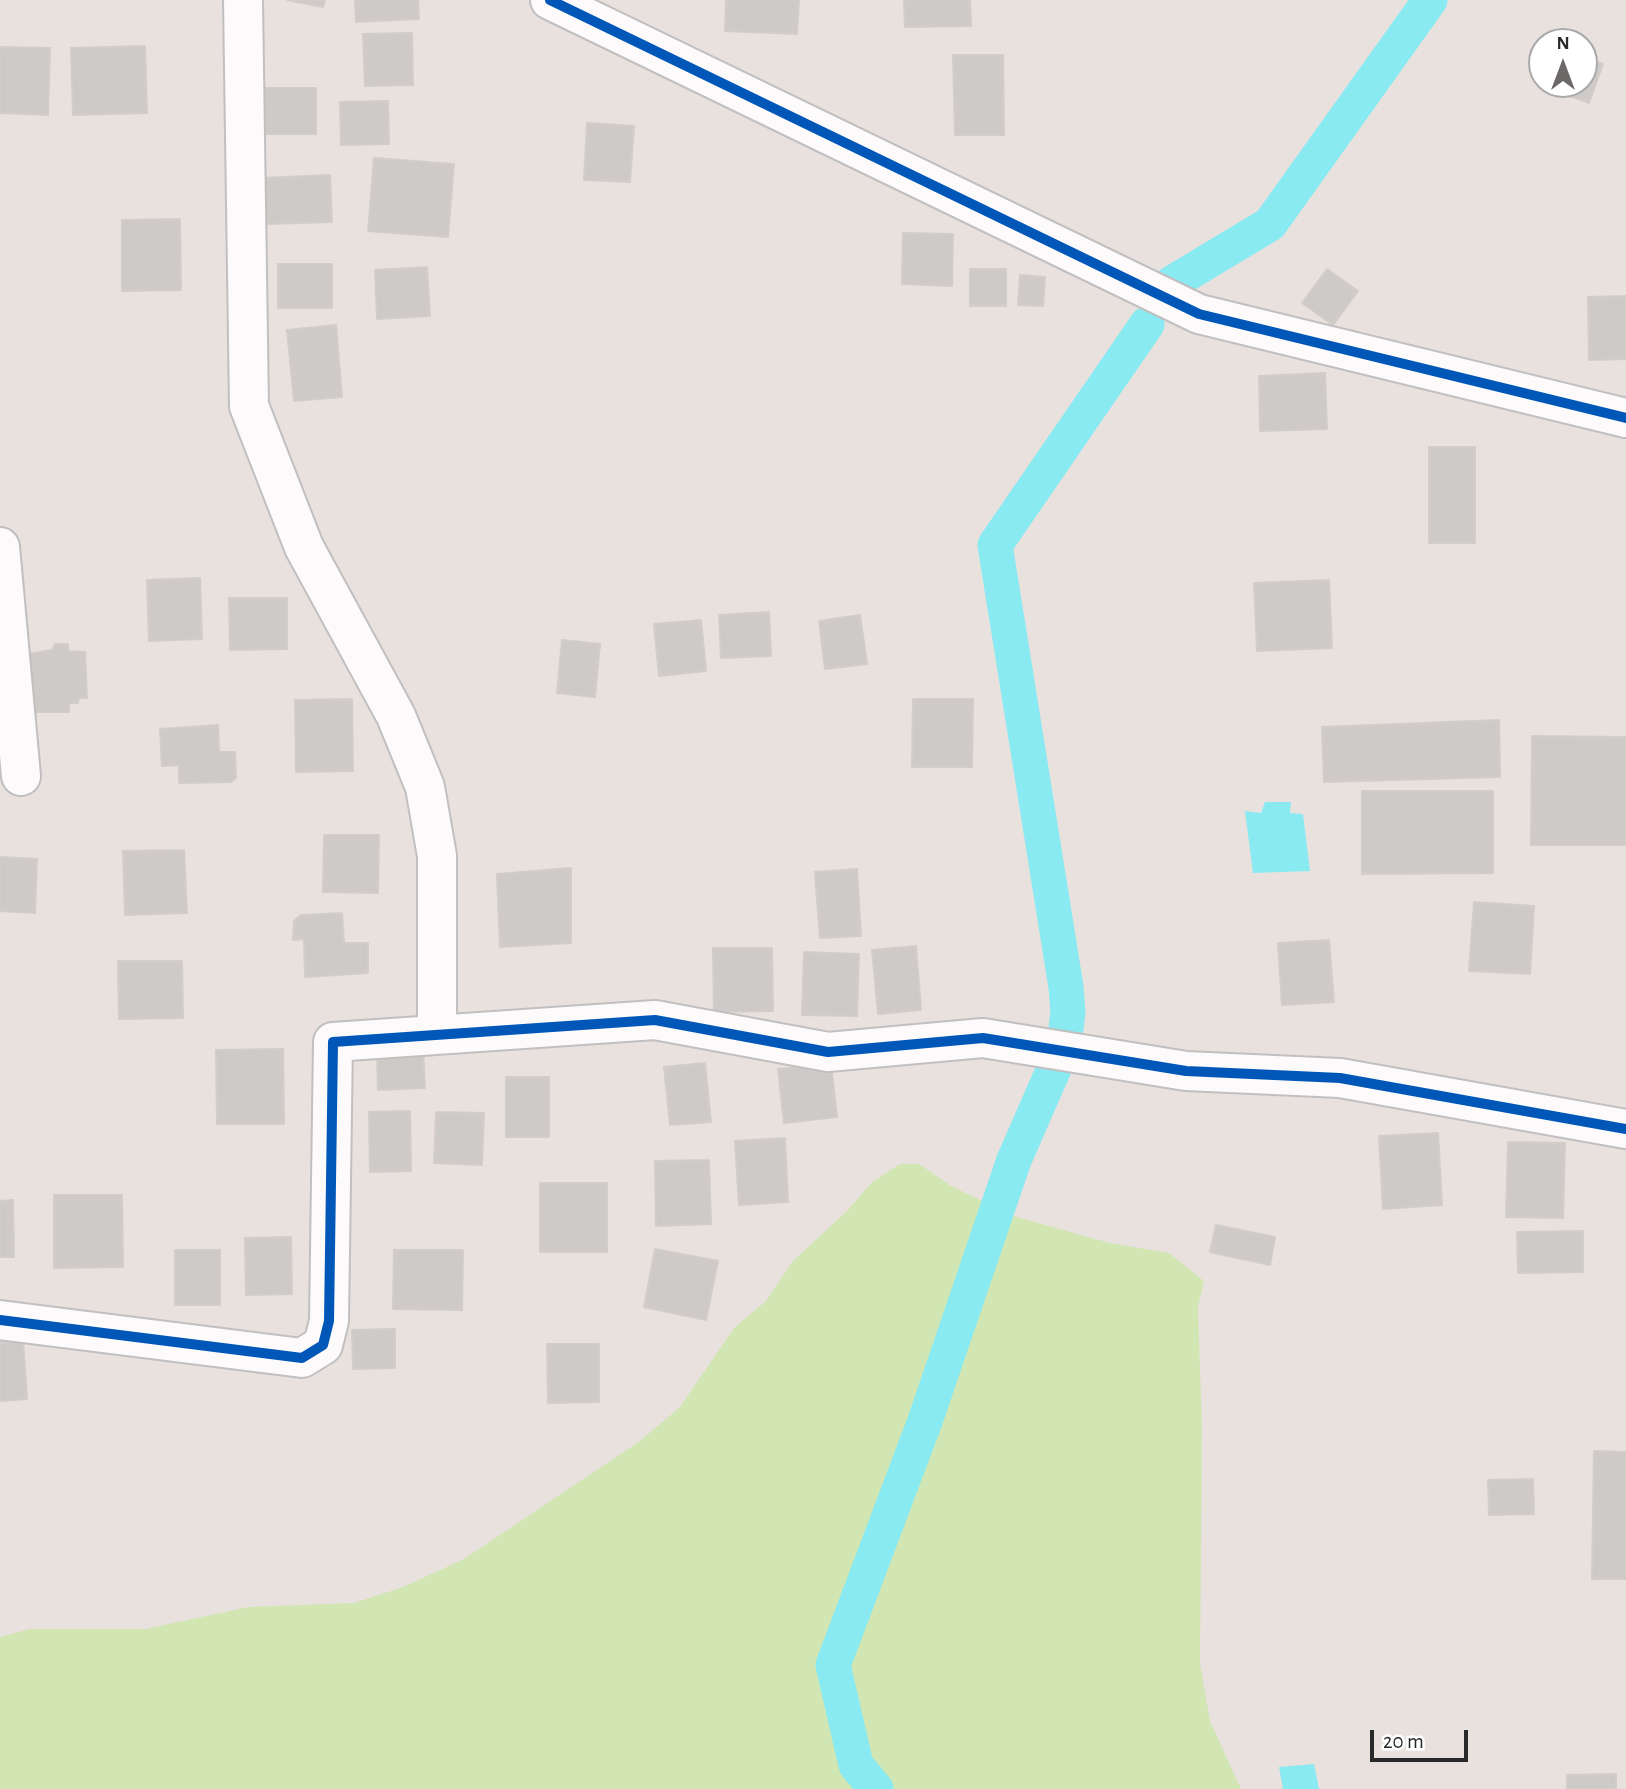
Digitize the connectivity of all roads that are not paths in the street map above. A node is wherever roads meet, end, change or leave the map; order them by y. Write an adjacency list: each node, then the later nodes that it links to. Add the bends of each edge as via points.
1 (243, 0): 6 (street, via 249,406 304,547 396,716 425,787 436,856)
2 (550, 0): 3 (street, via 1199,314)
3 (1626, 418)
4 (0, 547): 5 (street)
5 (21, 776)
6 (436, 1034): 7 (street, via 655,1020 828,1052 983,1038 1186,1071 1340,1078); 8 (street, via 333,1042 328,1321 323,1345 302,1358)
7 (1626, 1129)
8 (0, 1320)

